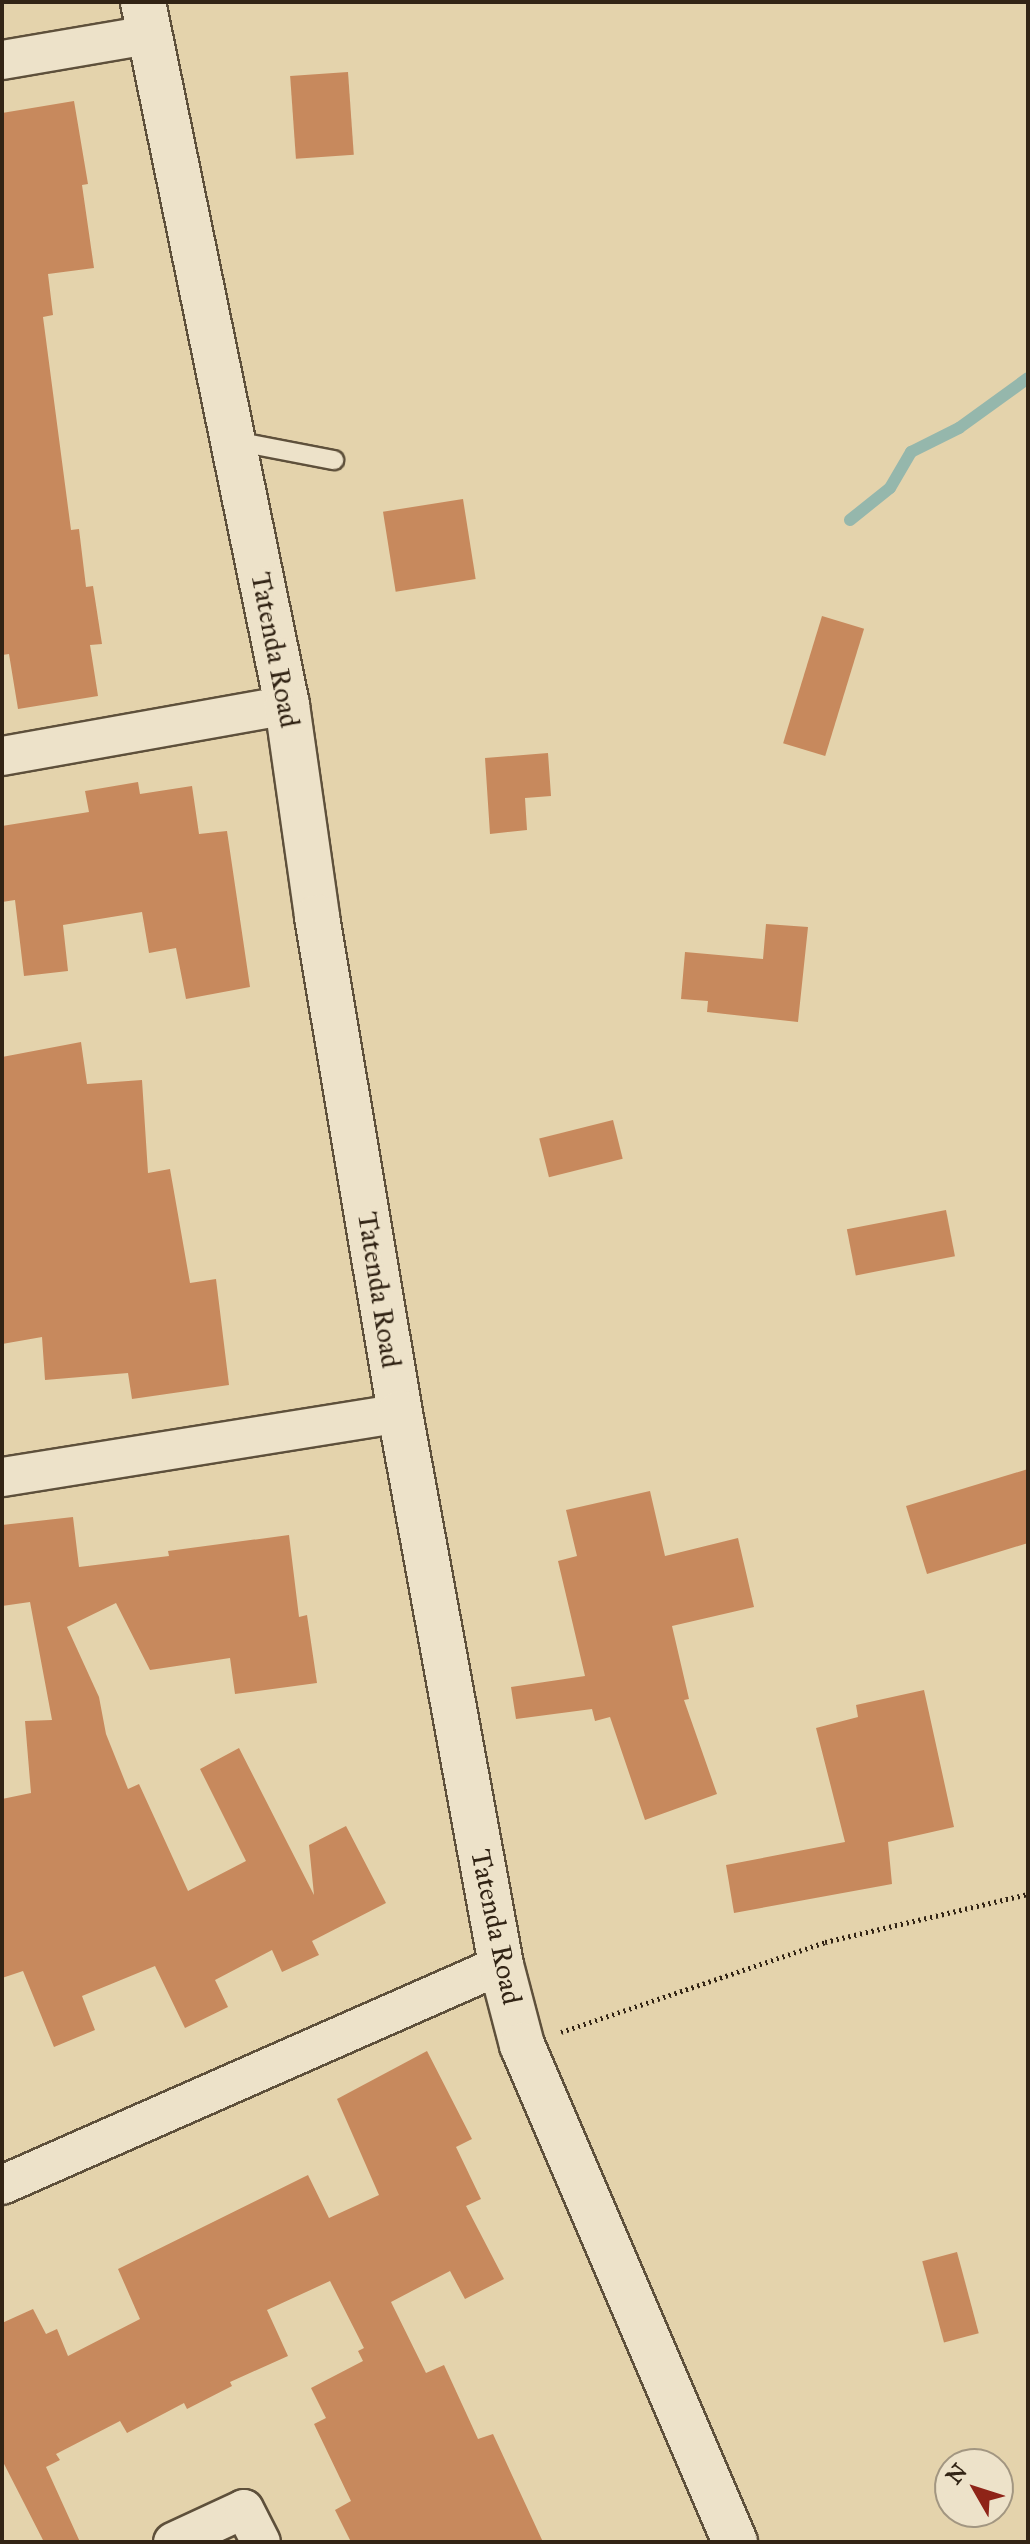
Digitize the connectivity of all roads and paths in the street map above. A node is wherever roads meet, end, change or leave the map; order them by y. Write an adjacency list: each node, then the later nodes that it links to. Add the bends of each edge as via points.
1 (146, 18): 2 (street); 3 (street, Tatenda Road)
2 (2, 60)
3 (232, 440): 4 (lane); 5 (street, Tatenda Road)
4 (334, 460)
5 (287, 705): 6 (street); 7 (street, Tatenda Road)
6 (2, 756)
7 (400, 1413): 8 (street); 10 (street, Tatenda Road)
8 (2, 1477)
9 (1028, 1894): 11 (path, via 825,1942)
10 (501, 1965): 11 (street, Tatenda Road); 12 (street)
11 (522, 2045): 15 (street, Tatenda Road)
12 (2, 2185)
13 (173, 2542): 14 (street, via 244,2509)
14 (261, 2542)
15 (735, 2542)

